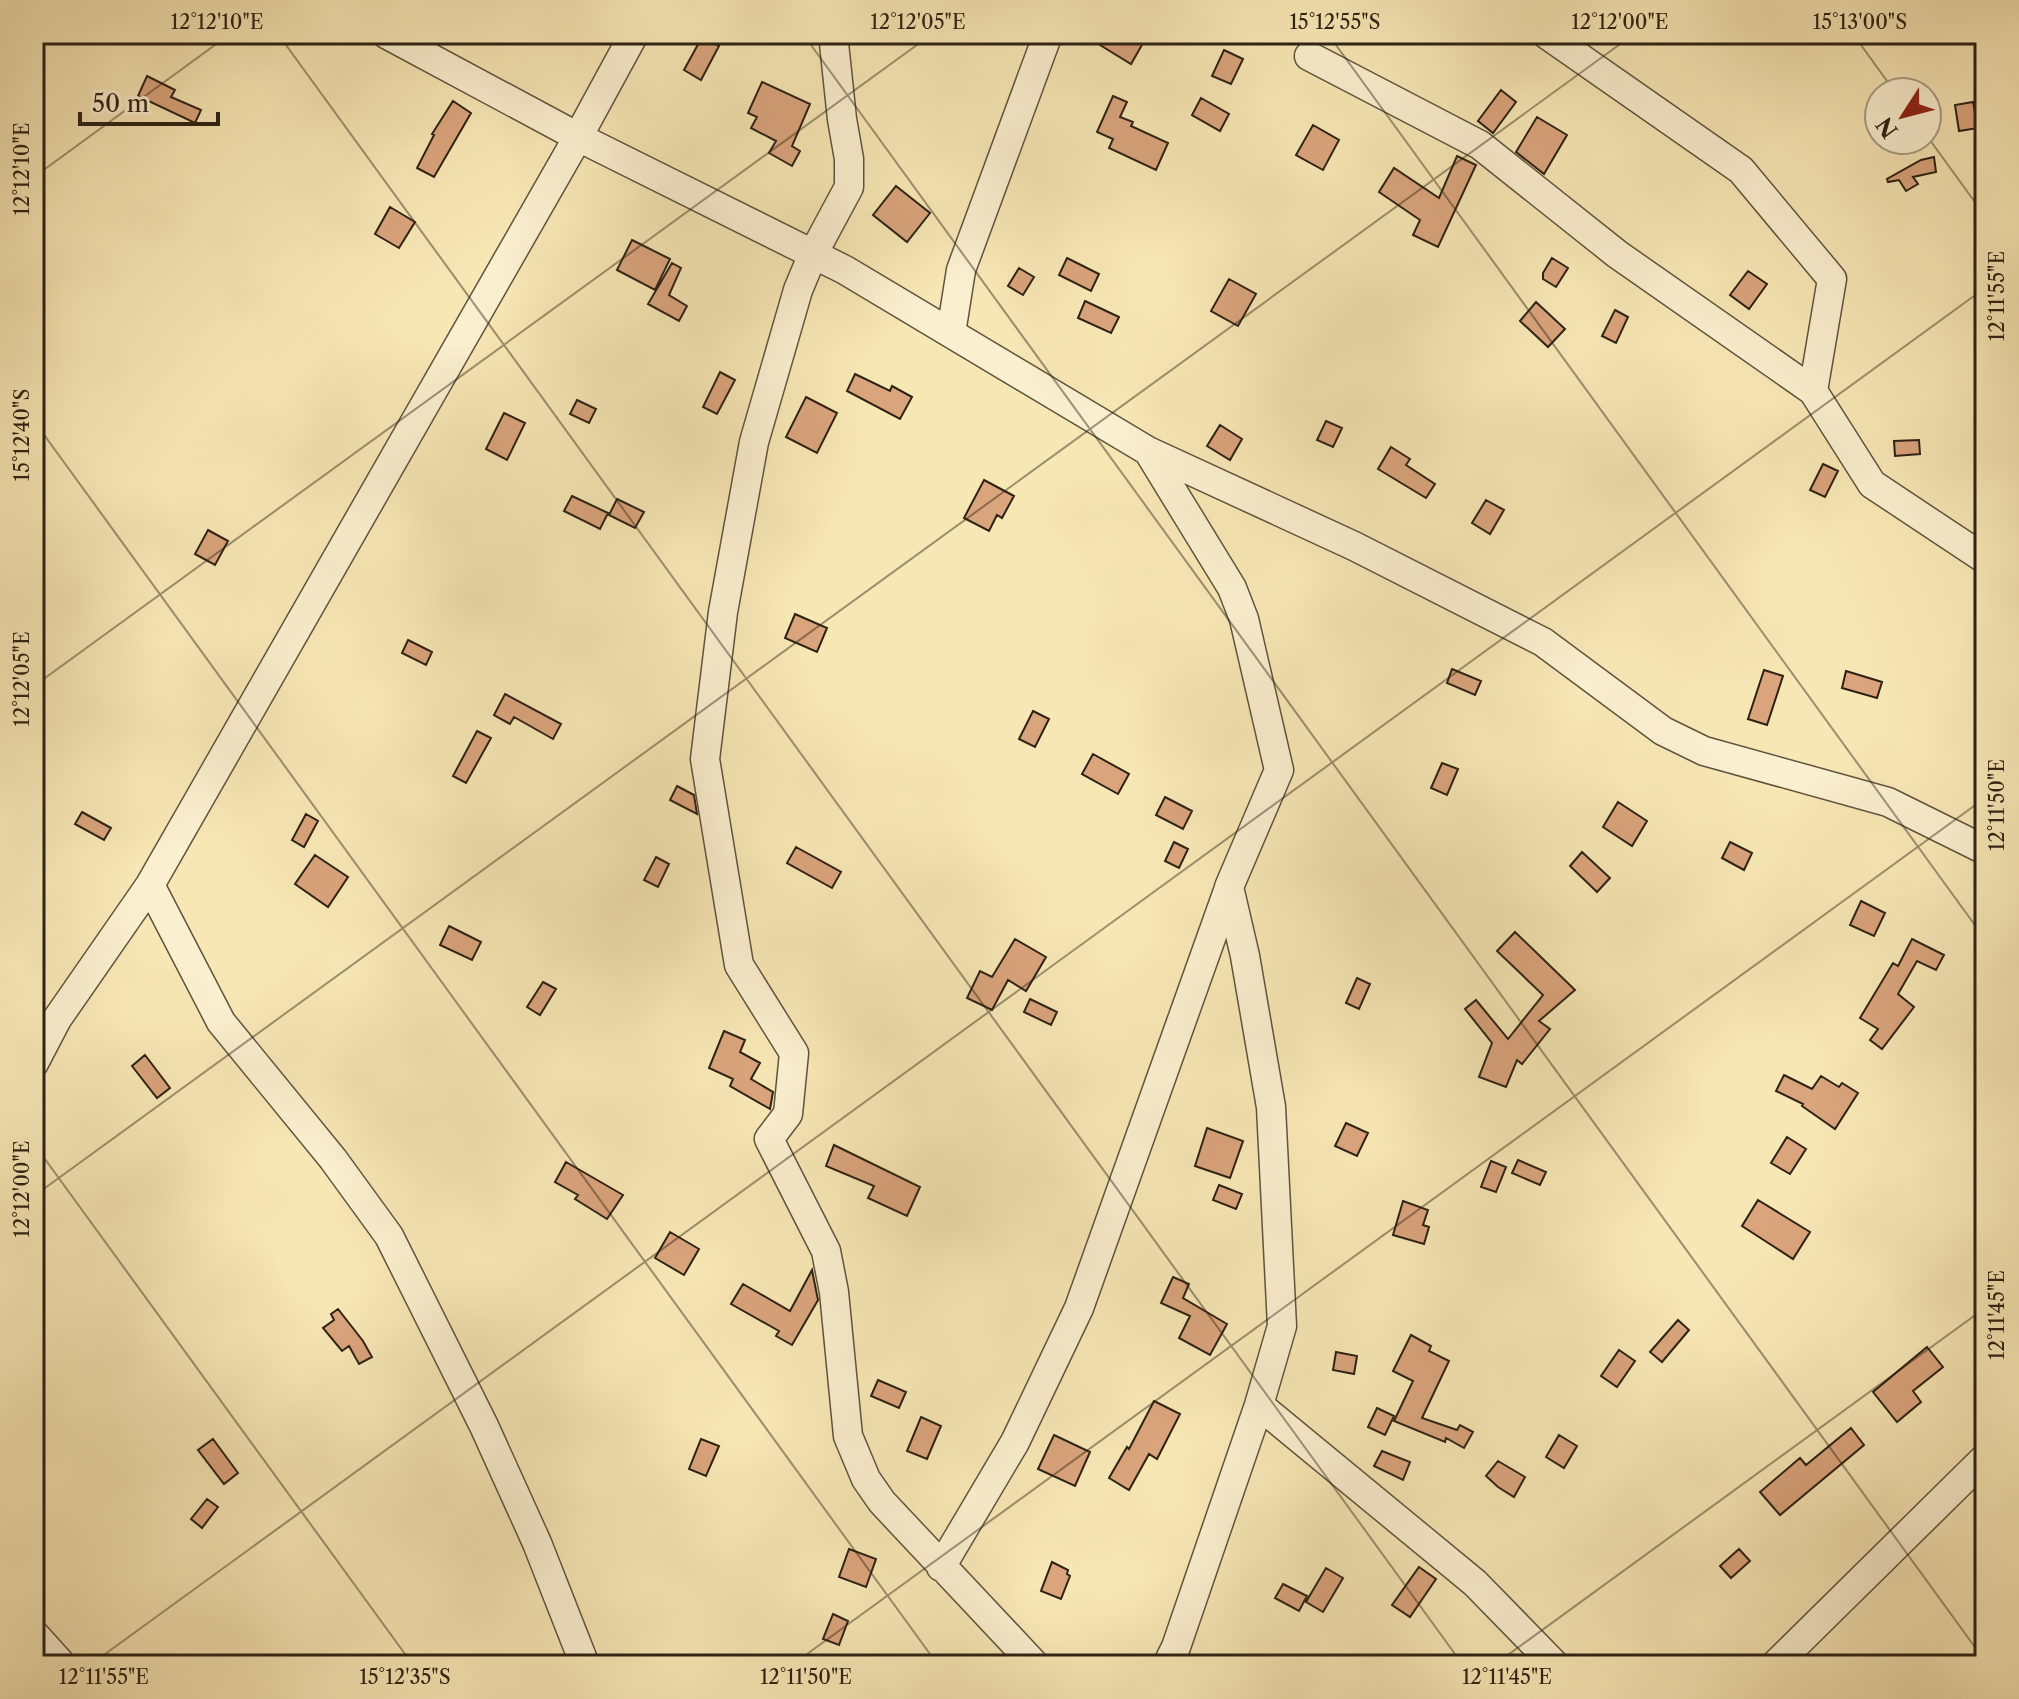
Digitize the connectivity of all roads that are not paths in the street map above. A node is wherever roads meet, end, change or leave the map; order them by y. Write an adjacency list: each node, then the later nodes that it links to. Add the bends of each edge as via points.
1 (386, 34): 7 (street)
2 (634, 34): 7 (street)
3 (833, 34): 8 (street, via 849,187)
4 (1048, 34): 9 (street, via 961,270)
5 (1546, 34): 10 (street, via 1741,170 1832,279)
6 (1309, 56): 10 (street, via 1480,145 1617,254)
7 (578, 137): 8 (street); 14 (street)
8 (813, 254): 9 (street); 19 (street, via 754,442 723,612 705,759 739,965 794,1053 788,1114 769,1139 826,1251 848,1436 882,1502)
9 (951, 333): 11 (street)
10 (1813, 391): 12 (street, via 1872,484)
11 (1148, 451): 13 (street, via 1354,546 1543,642 1663,731 1704,751 1888,802); 15 (street, via 1232,588 1279,770)
12 (1985, 559)
13 (1985, 850)
14 (150, 885): 16 (street, via 57,1019); 22 (street, via 221,1022 389,1236 484,1426)
15 (1229, 887): 17 (street, via 1271,1107 1282,1326); 19 (street, via 1079,1308 1015,1442)
16 (34, 1063)
17 (1259, 1405): 24 (street); 25 (street, via 1475,1583)
18 (1985, 1458): 26 (street)
19 (941, 1567): 23 (street)
20 (34, 1634): 21 (street)
21 (62, 1665)
22 (585, 1665)
23 (1035, 1665)
24 (1167, 1665)
25 (1555, 1665)
26 (1775, 1665)

